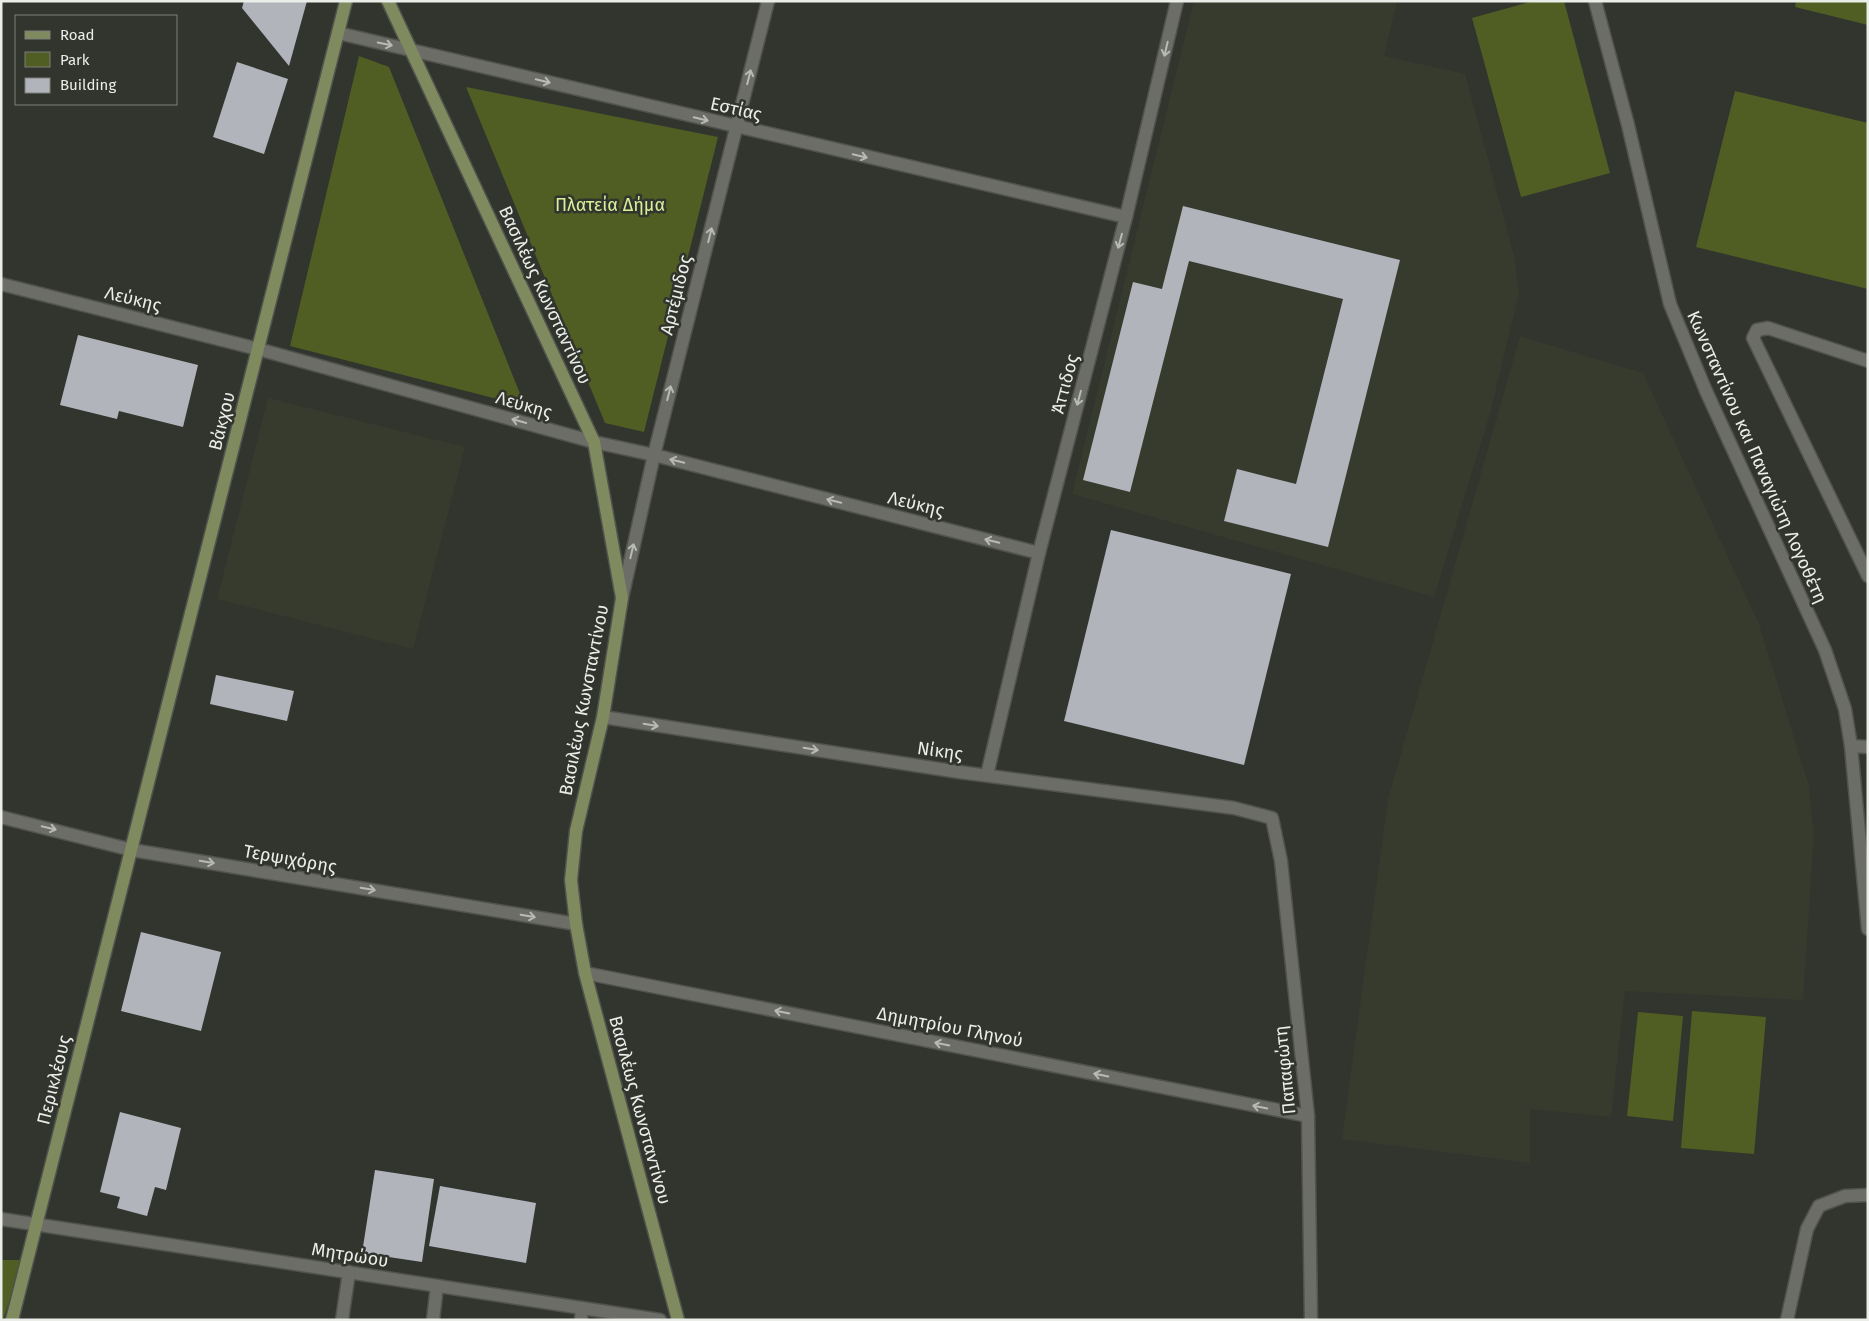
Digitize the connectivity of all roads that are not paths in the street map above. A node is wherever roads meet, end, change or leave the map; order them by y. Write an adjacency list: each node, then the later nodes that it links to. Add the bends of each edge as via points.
1 (346, 1): 6 (main road, Βάκχου)
2 (388, 1): 7 (main road, Βασιλέως Κωνσταντίνου)
3 (768, 1): 8 (street, Αρτέμιδος, one-way to 3)
4 (1177, 1): 9 (street, Άττιδος, one-way to 9)
5 (1595, 1): 19 (street, Κωνσταντίνου και Παναγιώτη Λογοθέτη, via 1670,304 1706,391 1825,650 1845,709)
6 (338, 33): 7 (street, Εστίας, one-way to 7); 11 (main road, Βάκχου)
7 (410, 49): 8 (street, Εστίας, one-way to 8); 13 (main road, Βασιλέως Κωνσταντίνου)
8 (737, 128): 9 (street, Εστίας, one-way to 9); 14 (street, Αρτέμιδος, one-way to 8)
9 (1126, 217): 15 (street, Άττιδος, one-way to 15)
10 (1, 284): 11 (street, Λεύκης)
11 (258, 349): 13 (street, Λεύκης, one-way to 11); 24 (main road, Βάκχου)
12 (1868, 361): 16 (street, via 1768,328 1757,330 1753,338)
13 (594, 442): 14 (street, Λεύκης); 17 (main road, Βασιλέως Κωνσταντίνου)
14 (654, 455): 15 (street, Λεύκης, one-way to 14); 17 (street, Αρτέμιδος, one-way to 14)
15 (1039, 553): 21 (street, Άττιδος)
16 (1868, 576)
17 (622, 598): 18 (main road, Βασιλέως Κωνσταντίνου)
18 (602, 717): 21 (street, Νίκης, one-way to 21); 25 (main road, Βασιλέως Κωνσταντίνου, via 576,831 571,880)
19 (1851, 746): 20 (street); 26 (street, Κωνσταντίνου και Παναγιώτη Λογοθέτη)
20 (1868, 747)
21 (987, 775): 23 (street, Νίκης, via 1234,808)
22 (1, 817): 24 (street, Τερψιχόρης, one-way to 24)
23 (1272, 818): 28 (street, Παπαφώτη, via 1281,861)
24 (132, 850): 25 (street, Τερψιχόρης, one-way to 25); 31 (main road, Περικλέους)
25 (576, 924): 27 (main road, Βασιλέως Κωνσταντίνου)
26 (1868, 929)
27 (585, 973): 28 (street, Δημητρίου Γληνού, one-way to 27); 39 (main road, Βασιλέως Κωνσταντίνου)
28 (1308, 1116): 40 (street, Παπαφώτη)
29 (1868, 1195): 41 (street, via 1845,1196 1819,1206 1807,1230)
30 (1, 1219): 31 (street, Μητρώου)
31 (36, 1223): 32 (street, Μητρώου); 35 (main road, Περικλέους)
32 (349, 1272): 33 (street, Μητρώου); 36 (street)
33 (437, 1286): 34 (street, Μητρώου); 37 (street)
34 (581, 1314): 38 (street, Μητρώου)
35 (12, 1320)
36 (342, 1320)
37 (433, 1320)
38 (660, 1320)
39 (678, 1320)
40 (1311, 1320)
41 (1787, 1320)

